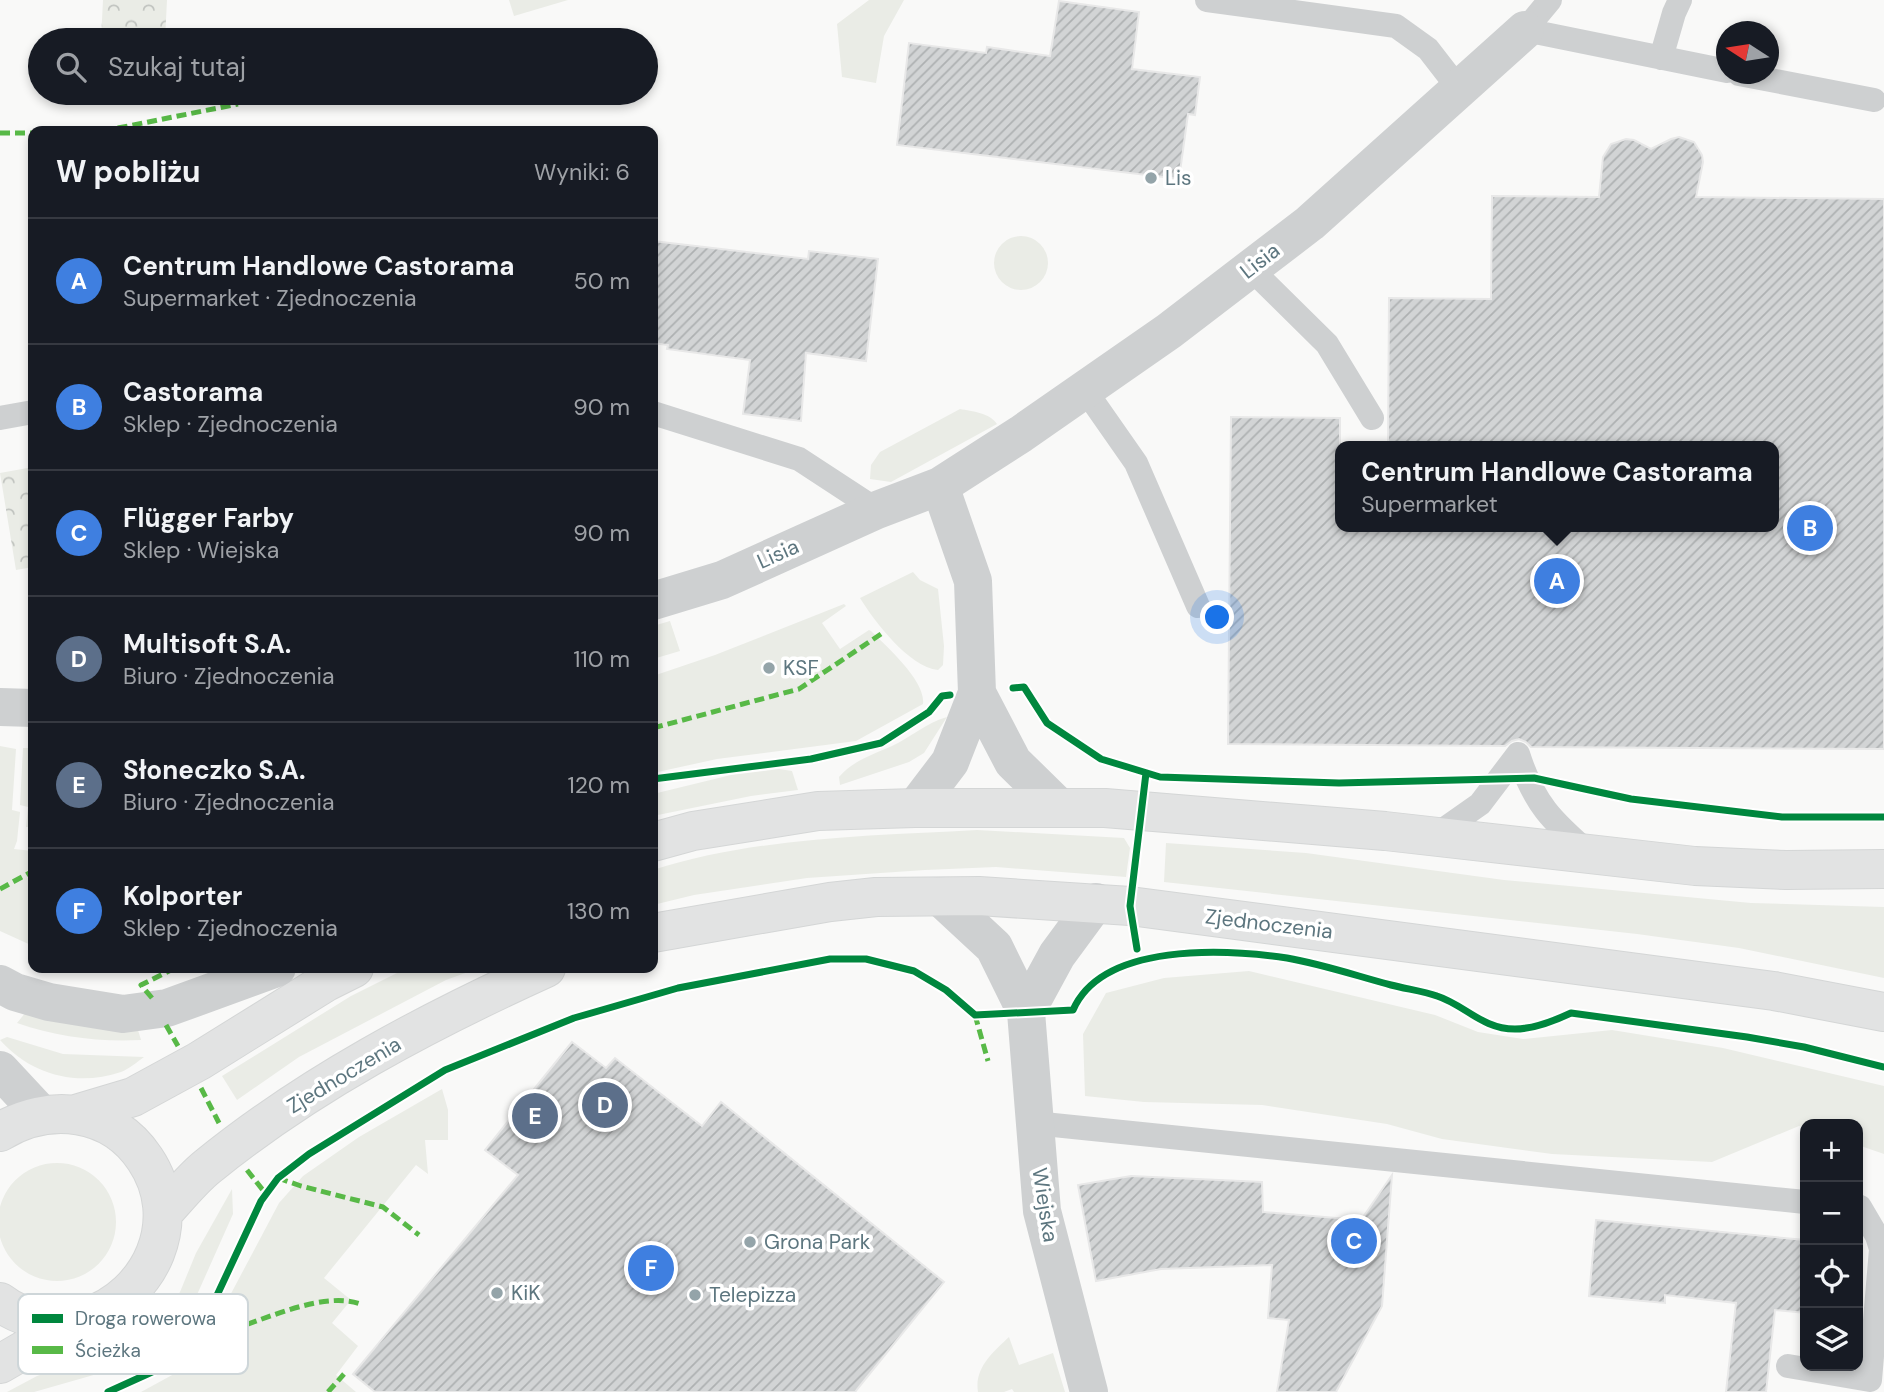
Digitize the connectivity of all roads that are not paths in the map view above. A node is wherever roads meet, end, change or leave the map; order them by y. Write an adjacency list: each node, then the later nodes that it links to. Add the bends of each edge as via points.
1 (1207, 0): 8 (lane, via 1395,26 1428,49)
2 (1550, 0): 4 (lane, Lisia)
3 (1680, 0): 5 (lane)
4 (1525, 30): 5 (lane); 8 (street, Lisia)
5 (1661, 58): 6 (lane)
6 (1716, 69)
7 (1779, 81): 9 (lane)
8 (1459, 89): 10 (street, Lisia, via 1310,223)
9 (1874, 100)
10 (1251, 269): 11 (street, Lisia); 15 (lane, via 1326,344)
11 (1084, 390): 16 (street, Lisia); 19 (lane, via 1136,463)
12 (28, 413): 14 (lane)
13 (658, 415): 17 (lane, via 799,459)
14 (0, 418)
15 (1372, 418)
16 (940, 486): 17 (street, Lisia); 20 (street, via 973,581)
17 (877, 510): 18 (street, Lisia, via 722,580)
18 (658, 599)
19 (1198, 606)
20 (977, 693): 23 (street, via 950,762); 24 (street, via 1013,762)
21 (0, 707): 22 (street)
22 (28, 708)
23 (915, 808): 24 (main road); 26 (main road, via 818,811)
24 (1060, 808): 25 (main road, via 1142,810)
25 (1433, 837): 27 (main road); 27 (lane, via 1480,804 1518,754 1526,778 1552,821)
26 (658, 841)
27 (1591, 854): 28 (main road, via 1695,866)
28 (1884, 869)
29 (939, 896): 30 (main road, Zjednoczenia); 31 (main road, Zjednoczenia, via 830,902); 37 (street, Wiejska, via 994,947)
30 (1096, 902): 36 (main road, Zjednoczenia, via 1774,991); 37 (street, via 1057,955)
31 (658, 932)
32 (263, 973): 35 (street, via 167,1008 123,1014 49,1002)
33 (344, 973): 39 (main road, via 133,1097)
34 (535, 973): 44 (main road, Zjednoczenia, via 339,1074 205,1169)
35 (0, 984)
36 (1884, 1012)
37 (1027, 1013): 40 (street, Wiejska)
38 (0, 1070): 39 (street)
39 (59, 1114): 41 (main road, via 16,1122); 44 (main road, via 103,1123 127,1138 146,1160 158,1185)
40 (1034, 1123): 42 (lane); 51 (street, Wiejska, via 1042,1211)
41 (0, 1132)
42 (1800, 1201)
43 (1863, 1212): 50 (lane, via 1881,1249 1870,1380)
44 (163, 1213): 45 (main road, via 159,1243 148,1271)
45 (129, 1294)
46 (0, 1302): 47 (main road)
47 (18, 1312)
48 (18, 1354): 49 (main road)
49 (0, 1364)
50 (1788, 1366)
51 (1089, 1392)

